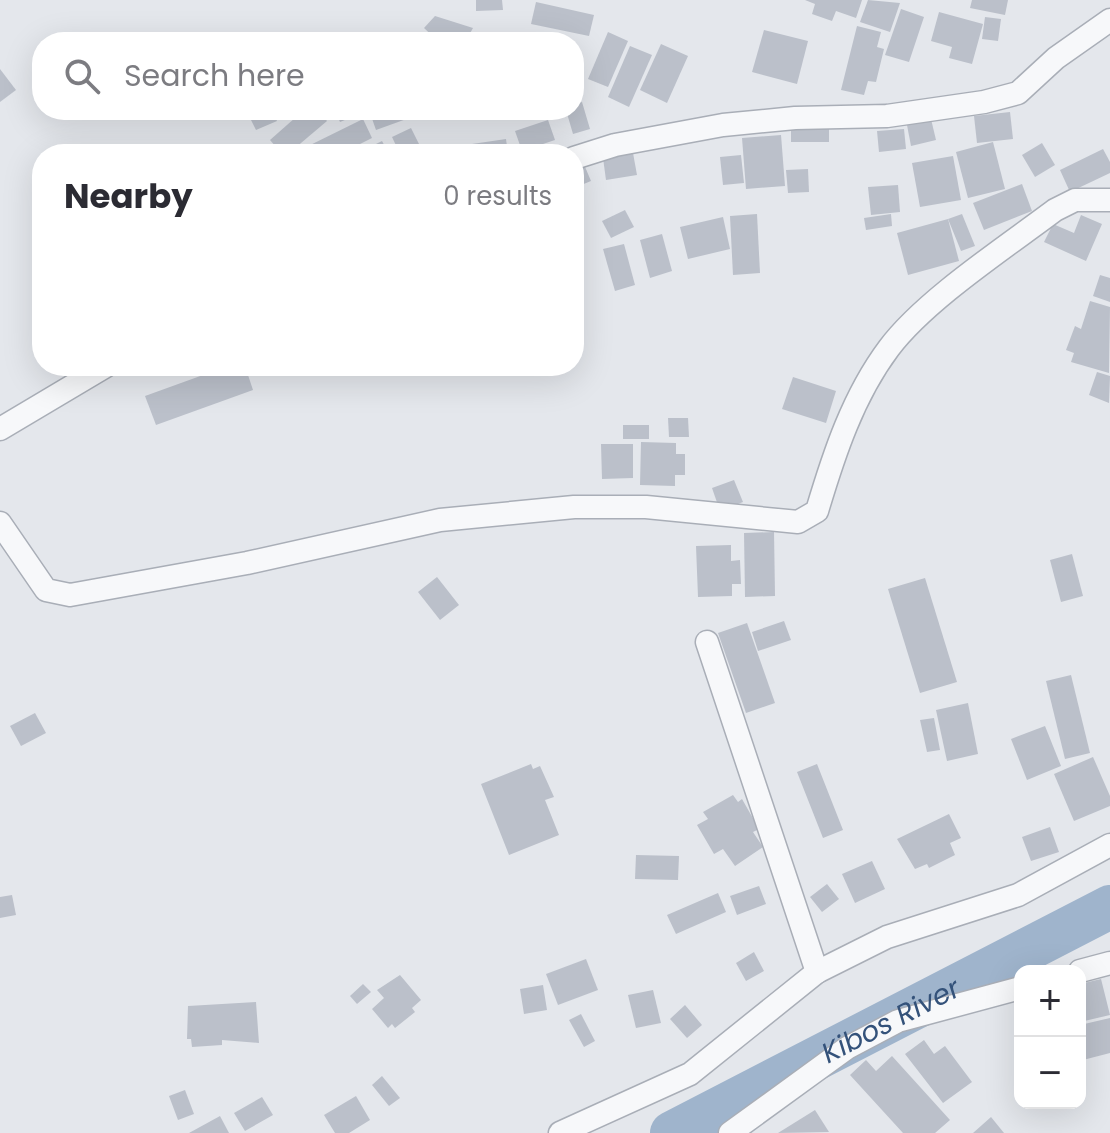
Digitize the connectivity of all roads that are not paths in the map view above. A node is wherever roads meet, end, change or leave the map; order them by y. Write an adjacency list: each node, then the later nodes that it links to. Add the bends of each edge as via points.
1 (1110, 20): 2 (street, via 1018,93 984,102 887,116 723,125)
2 (584, 155)
3 (1110, 200): 6 (street, via 1075,200 1055,210 912,323 889,348 858,398 817,511 798,522 574,507 455,519 70,595 46,590)
4 (89, 376): 5 (street)
5 (0, 429)
6 (0, 523)
7 (707, 642): 11 (street)
8 (1110, 845): 11 (street, via 1018,895 887,937)
9 (1110, 963): 10 (street)
10 (1086, 969)
11 (817, 972): 13 (street, via 690,1074)
12 (1014, 990): 14 (street, via 898,1021 847,1048)
13 (560, 1133)
14 (730, 1133)

